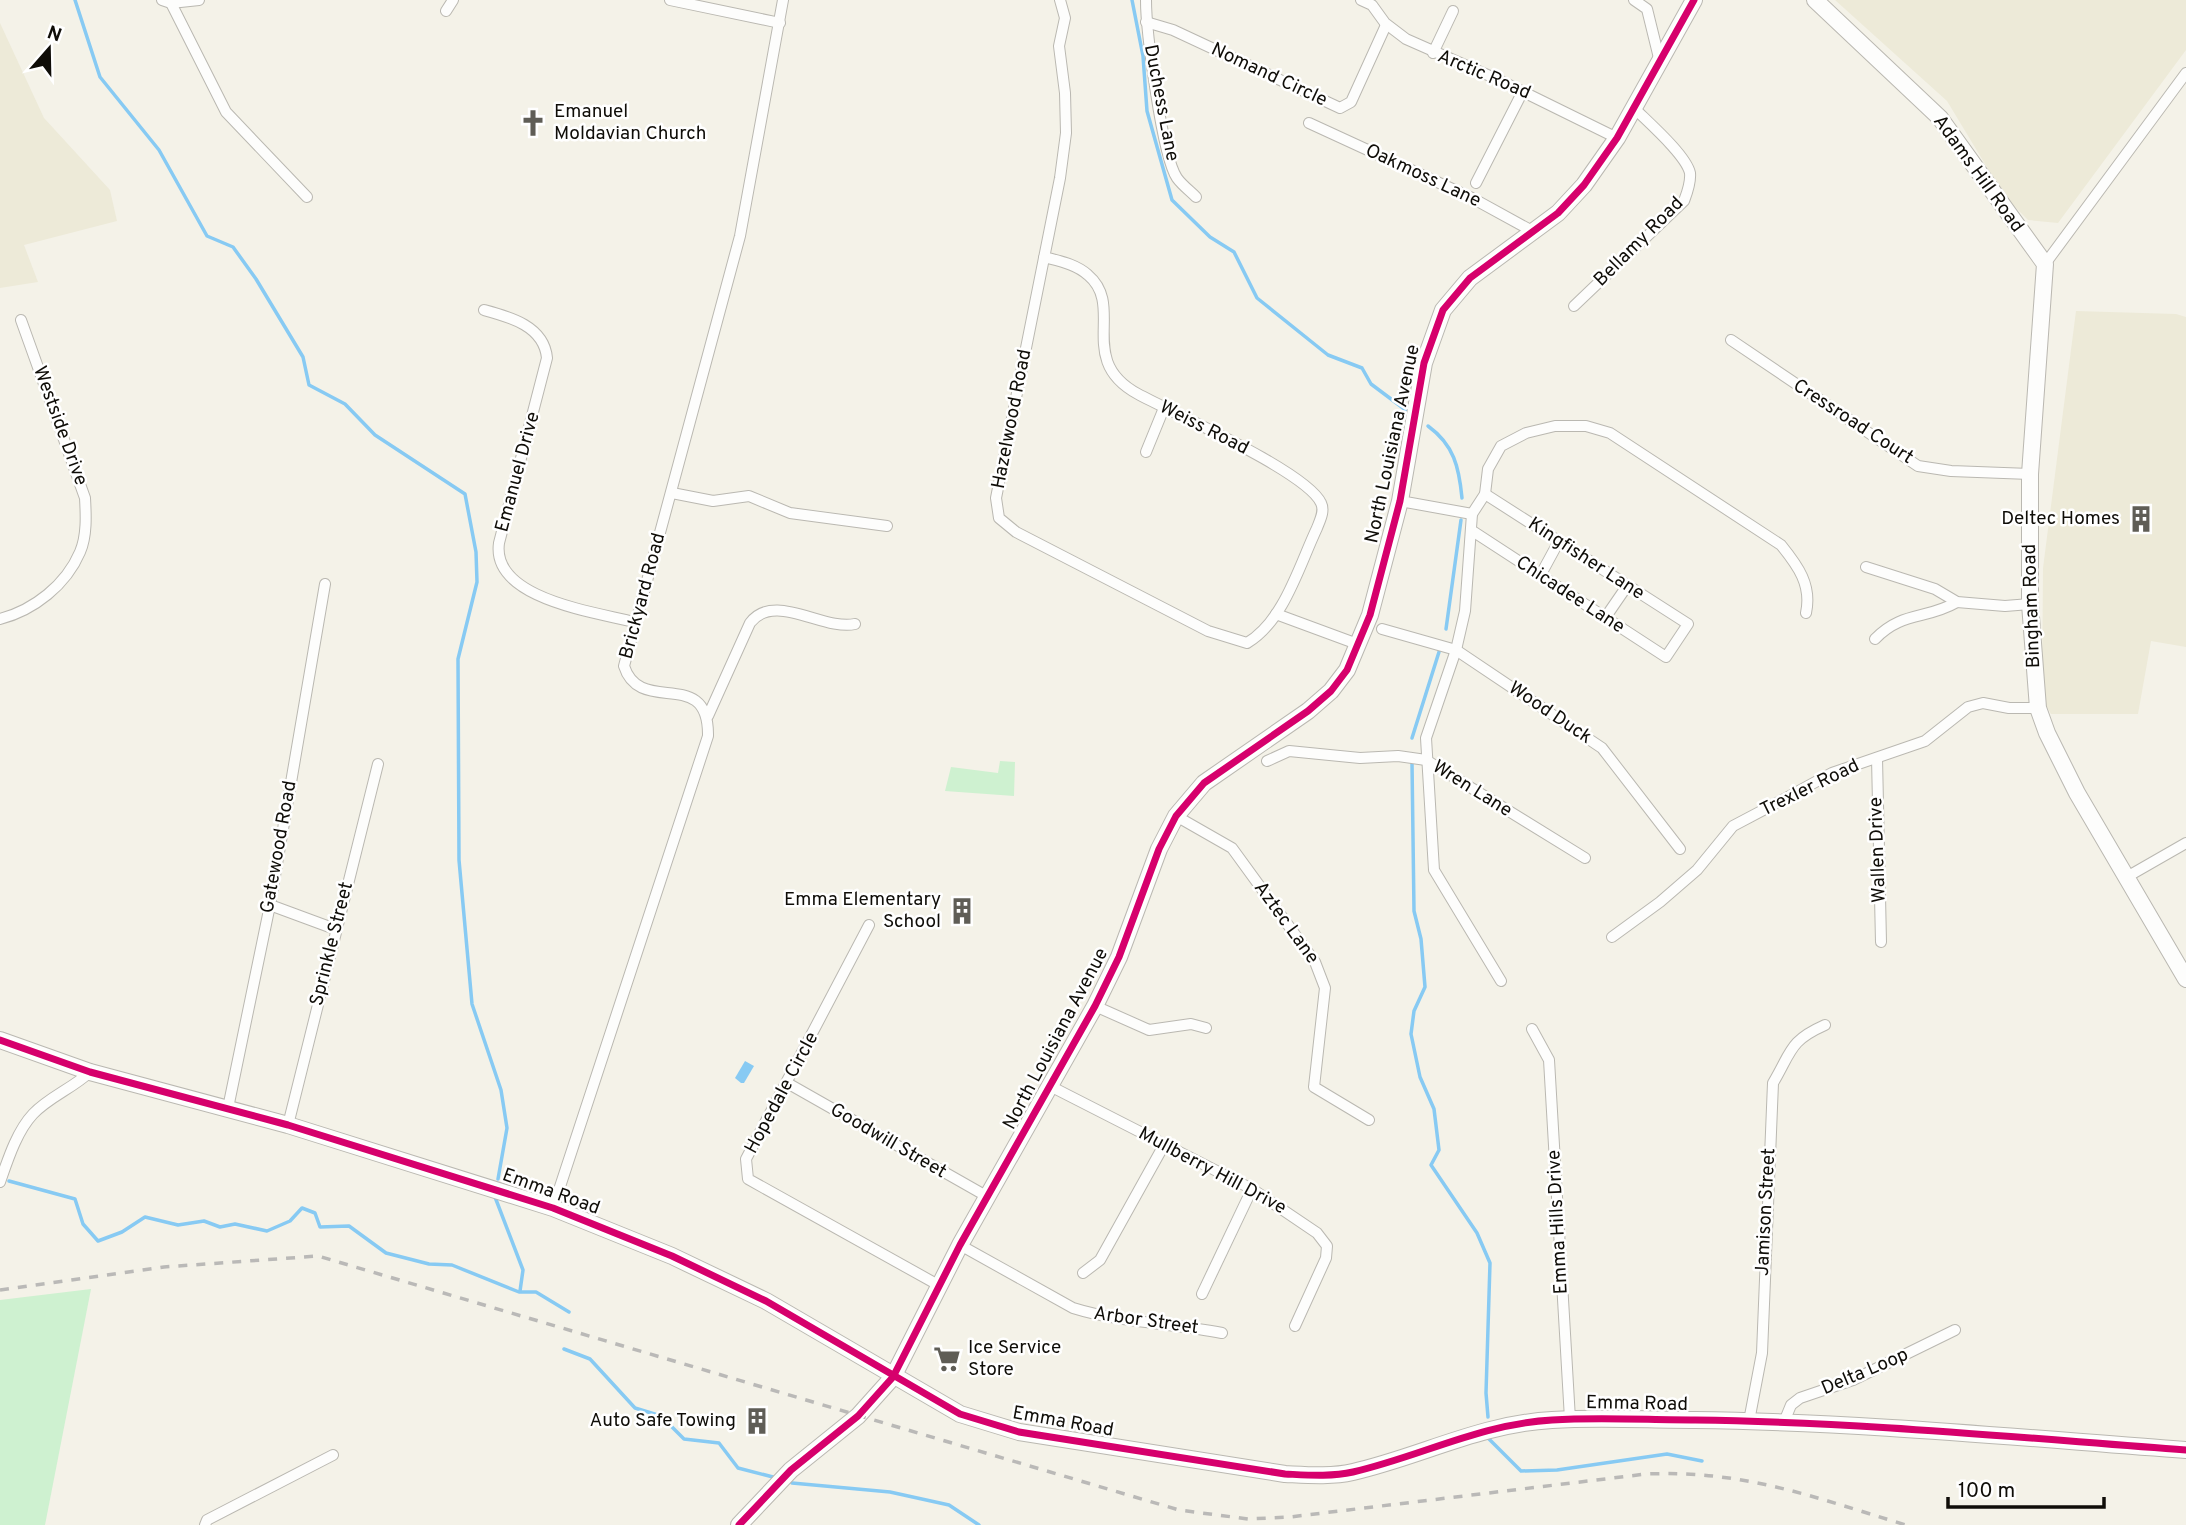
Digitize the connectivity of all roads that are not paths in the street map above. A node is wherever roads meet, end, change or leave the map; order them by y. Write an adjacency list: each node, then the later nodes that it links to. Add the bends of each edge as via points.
1 (199, 0): 11 (street)
2 (453, 0): 12 (street)
3 (670, 0): 15 (street)
4 (783, 0): 15 (street, Brickyard Road)
5 (1060, 0): 28 (street, Hazelwood Road, via 1065,18 1059,46 1066,133)
6 (1146, 0): 14 (street, Duchess Lane)
7 (1361, 0): 16 (street, Arctic Road, via 1372,5)
8 (1634, 0): 18 (street, via 1647,9)
9 (1694, 0): 18 (street, North Louisiana Avenue)
10 (1815, 0): 29 (street, Adams Hill Road, via 1940,118)
11 (166, 1): 25 (street, via 226,112)
12 (446, 11)
13 (1453, 12): 17 (street)
14 (1146, 22): 16 (street, Nomand Circle, via 1173,30 1340,108 1351,103); 26 (street, Duchess Lane, via 1163,129 1176,176)
15 (780, 23): 37 (street, Brickyard Road, via 740,236)
16 (1387, 25): 17 (street, Arctic Road)
17 (1433, 54): 20 (street, Arctic Road)
18 (1660, 62): 21 (street, North Louisiana Avenue)
19 (2186, 73): 29 (street)
20 (1523, 91): 23 (street, Arctic Road); 24 (street)
21 (1634, 108): 23 (street, North Louisiana Avenue); 30 (street, Bellamy Road, via 1683,161 1690,174 1689,188 1684,201)
22 (1310, 123): 27 (street, Oakmoss Lane)
23 (1618, 138): 27 (street, North Louisiana Avenue, via 1584,185)
24 (1476, 183)
25 (307, 197)
26 (1196, 197)
27 (1534, 232): 39 (street, North Louisiana Avenue, via 1470,278 1437,323 1424,363)
28 (1044, 257): 34 (street, Weiss Road, via 1091,276 1102,297 1104,361 1121,385); 51 (street, Hazelwood Road, via 996,498 999,518 1016,532 1208,631 1247,643 1261,634)
29 (2045, 264): 36 (street, Bingham Road)
30 (1574, 306)
31 (484, 310): 54 (street, Emanuel Drive, via 530,328 546,351 544,376 499,543 499,561 538,596)
32 (21, 320): 53 (street, Westside Drive, via 85,498 86,524 80,552 52,592 18,614)
33 (1731, 340): 36 (street, Cressroad Court, via 1918,466)
34 (1164, 408): 35 (street); 51 (street, Weiss Road, via 1261,458 1307,486 1321,503 1323,514)
35 (1146, 452)
36 (2029, 474): 49 (street, Bingham Road)
37 (671, 493): 41 (street, via 713,502 749,496 790,513); 54 (street, Brickyard Road)
38 (1485, 494): 40 (street); 43 (street, Kingfisher Lane); 50 (street, via 1488,469 1500,446 1525,433 1586,426 1610,433 1781,545 1802,570 1809,598)
39 (1400, 501): 40 (street); 58 (street, North Louisiana Avenue)
40 (1472, 514): 42 (street)
41 (887, 526)
42 (1474, 532): 45 (street, Chicadee Lane); 59 (street)
43 (1559, 541): 45 (street); 47 (street, Kingfisher Lane)
44 (1866, 567): 48 (street, via 1935,589)
45 (1540, 576): 52 (street, Chicadee Lane)
46 (325, 584): 72 (street, Gatewood Road)
47 (1627, 586): 52 (street); 60 (street, Kingfisher Lane, via 1688,624)
48 (1957, 602): 49 (street); 57 (street, via 1889,624)
49 (2030, 604): 61 (street, Bingham Road)
50 (1806, 613)
51 (1276, 614): 58 (street)
52 (1605, 618): 60 (street, Chicadee Lane)
53 (0, 619)
54 (634, 622): 62 (street, Brickyard Road, via 625,655 627,676 644,690 691,697 702,704)
55 (855, 624): 62 (street, via 833,625 775,610 757,615)
56 (1382, 629): 59 (street, Wood Duck)
57 (1875, 639)
58 (1360, 645): 67 (street, North Louisiana Avenue, via 1331,691 1204,783)
59 (1456, 650): 64 (street, via 1426,738); 69 (street, Wood Duck, via 1602,748)
60 (1667, 657)
61 (2038, 708): 63 (street, Trexler Road, via 1983,703 1968,707 1924,741); 71 (street, Bingham Road, via 2065,769)
62 (708, 716): 94 (street, via 708,736)
63 (1877, 758): 75 (street, Trexler Road, via 1832,774 1733,826 1697,870); 76 (street, Wallen Drive)
64 (1426, 760): 65 (street, Wren Lane, via 1289,751); 70 (street, Wren Lane); 78 (street, via 1434,870)
65 (1267, 761)
66 (378, 764): 74 (street, Sprinkle Street)
67 (1176, 816): 79 (street, North Louisiana Avenue); 88 (street, Aztec Lane, via 1232,848 1315,962 1325,988 1314,1087)
68 (2186, 842): 71 (street)
69 (1680, 849)
70 (1585, 858)
71 (2125, 878): 77 (street, Bingham Road)
72 (270, 905): 74 (street); 87 (street, Gatewood Road)
73 (869, 925): 85 (street, Hopedale Circle)
74 (335, 929): 89 (street, Sprinkle Street)
75 (1612, 936)
76 (1881, 942)
77 (2186, 979)
78 (1501, 981)
79 (1096, 1006): 81 (street, via 1149,1030 1191,1024); 86 (street, North Louisiana Avenue)
80 (1825, 1025): 104 (street, Jamison Street, via 1802,1035 1792,1046 1773,1083 1762,1353)
81 (1206, 1028)
82 (1532, 1029): 103 (street, Emma Hills Drive, via 1549,1060)
83 (0, 1040): 84 (street, Emma Road)
84 (90, 1072): 87 (street, Emma Road); 91 (street, via 30,1118)
85 (789, 1084): 93 (street, Goodwill Street); 97 (street, Hopedale Circle, via 746,1159 748,1180)
86 (1051, 1086): 90 (street, Mullberry Hill Drive); 93 (street, North Louisiana Avenue)
87 (228, 1108): 89 (street, Emma Road)
88 (1369, 1120)
89 (288, 1125): 94 (street, Emma Road)
90 (1164, 1145): 92 (street, Mullberry Hill Drive); 96 (street, via 1100,1260)
91 (0, 1182)
92 (1252, 1189): 98 (street); 99 (street, Mullberry Hill Drive, via 1317,1233 1327,1246)
93 (988, 1197): 95 (street, North Louisiana Avenue)
94 (553, 1208): 102 (street, Emma Road, via 672,1256 766,1301)
95 (960, 1245): 97 (street, North Louisiana Avenue); 101 (street, Arbor Street, via 1093,1315)
96 (1083, 1273)
97 (940, 1286): 102 (street, North Louisiana Avenue)
98 (1202, 1294)
99 (1296, 1326)
100 (1955, 1330): 105 (street, Delta Loop, via 1853,1380 1800,1398 1791,1405)
101 (1222, 1333)
102 (893, 1377): 103 (street, Emma Road, via 960,1414 1019,1432 1285,1475 1353,1472 1474,1432); 109 (street, North Louisiana Avenue, via 858,1416 791,1470)
103 (1570, 1419): 104 (street, Emma Road)
104 (1749, 1421): 105 (street, Emma Road)
105 (1784, 1422): 106 (street, Emma Road)
106 (2186, 1450)
107 (333, 1455): 108 (street)
108 (205, 1525)
109 (739, 1525)

